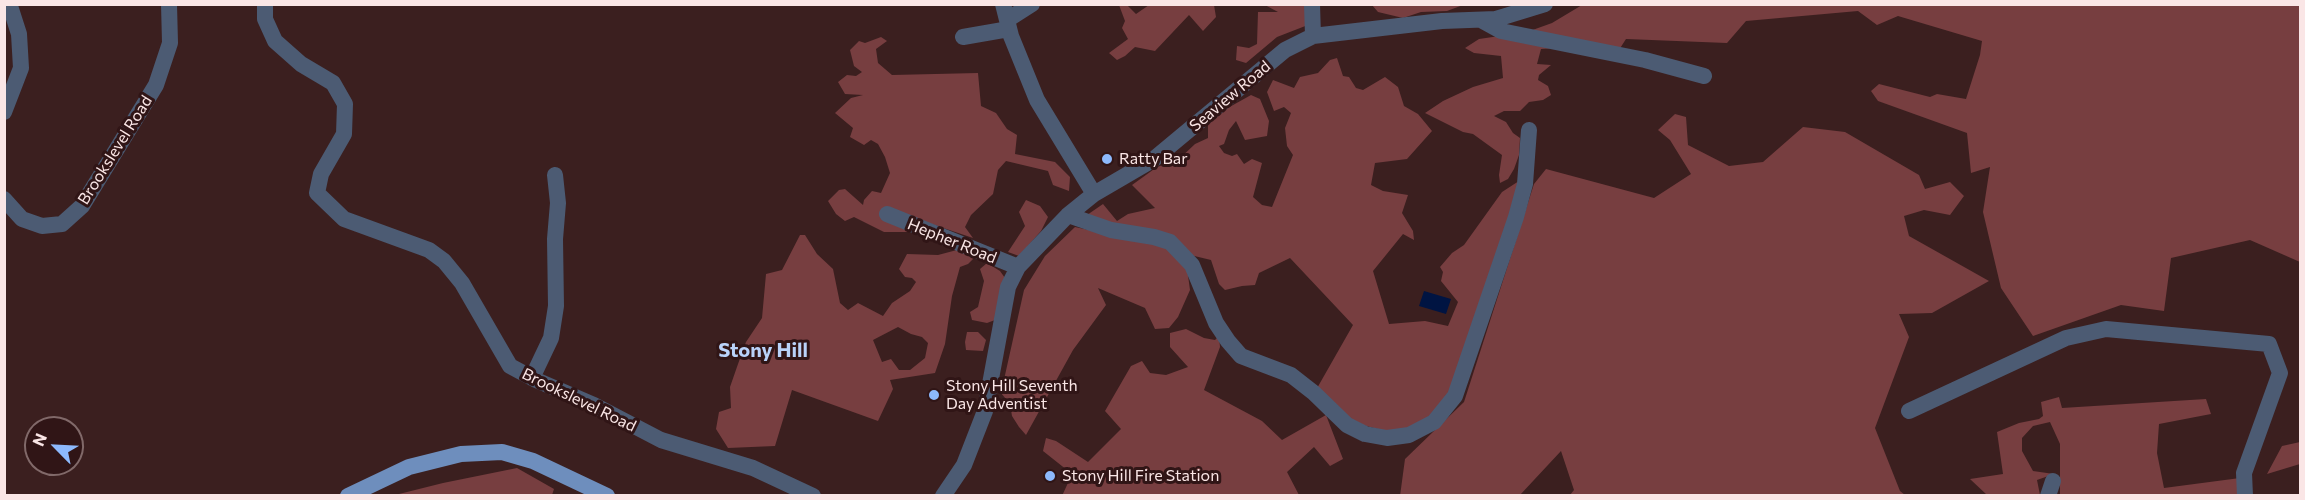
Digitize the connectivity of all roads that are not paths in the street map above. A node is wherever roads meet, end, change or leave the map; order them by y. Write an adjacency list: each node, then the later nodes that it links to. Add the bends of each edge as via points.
1 (6, 4): 12 (street, via 19,34 21,68)
2 (169, 4): 16 (street, Brookslevel Road, via 170,43 156,85 82,206 62,224 42,226 22,219)
3 (265, 4): 20 (street, Brookslevel Road, via 265,19 275,40 301,64 333,83 345,104 344,134 321,174 316,193 344,219 429,250 444,261 462,283 510,366)
4 (1032, 4): 8 (street)
5 (1312, 4): 9 (street)
6 (1545, 4): 7 (street, Seaview Road)
7 (1492, 14): 9 (street, Seaview Road); 11 (street, via 1501,31)
8 (1006, 18): 10 (street); 15 (street, via 1037,100)
9 (1313, 36): 15 (street, Seaview Road, via 1285,50 1154,159)
10 (963, 37)
11 (1704, 76)
12 (4, 111)
13 (1529, 130): 18 (street, via 1525,184 1516,218 1455,396 1434,422 1408,435 1387,438 1365,434 1347,425 1291,375 1241,356 1216,323 1192,265 1170,242 1111,230)
14 (555, 175): 20 (street, via 556,306 551,338)
15 (1094, 194): 18 (street, Seaview Road)
16 (4, 199)
17 (887, 214): 19 (street, Hepher Road)
18 (1068, 215): 19 (street, Seaview Road)
19 (1017, 267): 25 (street, Seaview Road, via 1000,321 985,411 964,465)
20 (532, 378): 24 (street, Brookslevel Road, via 661,440 753,468)
21 (1909, 411): 26 (street, via 2066,338 2106,329 2269,344 2280,373 2244,473)
22 (348, 495): 23 (main road, via 409,467 461,454 502,452 533,460)
23 (607, 495)
24 (813, 495)
25 (943, 495)
26 (2245, 495)

